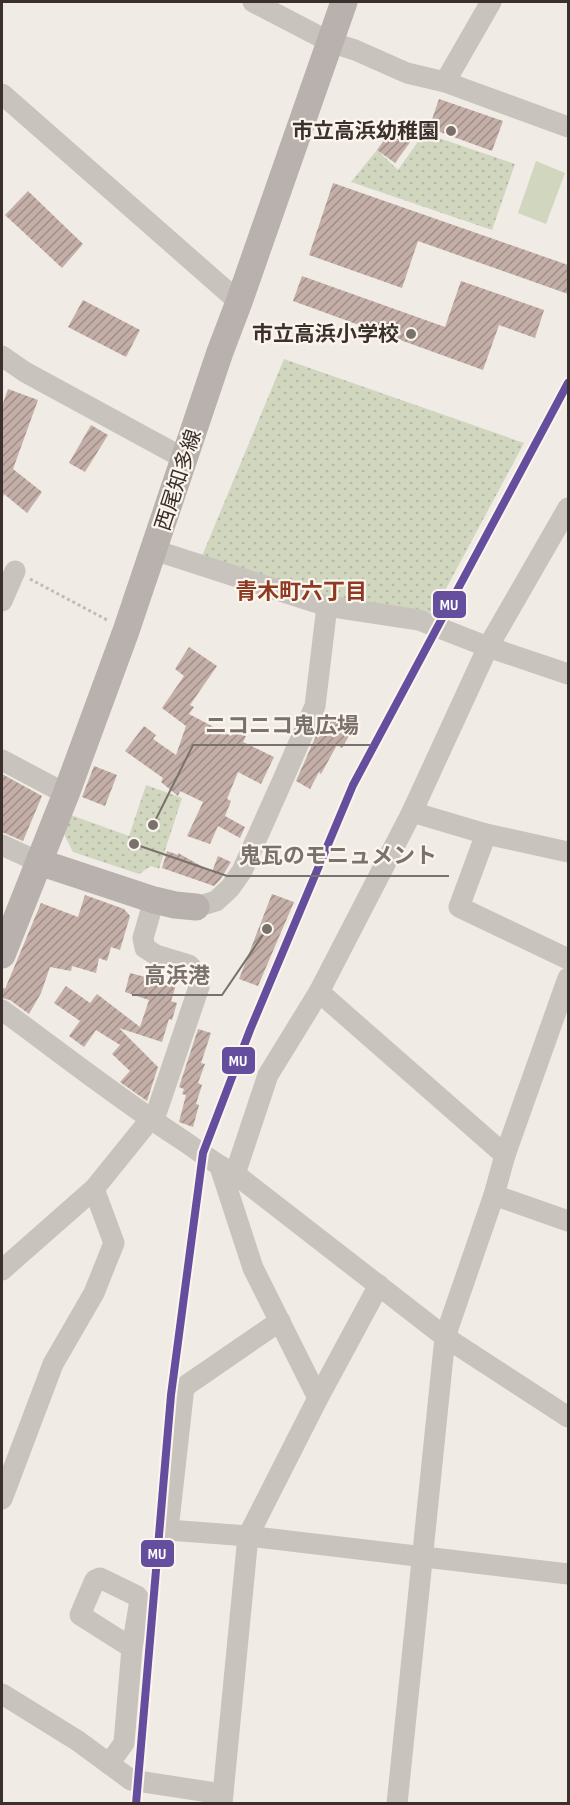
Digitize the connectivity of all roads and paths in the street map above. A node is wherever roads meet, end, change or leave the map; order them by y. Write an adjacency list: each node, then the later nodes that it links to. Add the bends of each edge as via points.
1 (254, 2): 4 (street)
2 (344, 2): 4 (main road, 西尾知多線)
3 (492, 2): 5 (street)
4 (330, 42): 5 (street, via 407,73); 8 (main road, 西尾知多線)
5 (446, 82): 7 (street)
6 (2, 94): 8 (street)
7 (568, 127)
8 (239, 302): 10 (main road, 西尾知多線)
9 (2, 356): 10 (street, via 24,372)
10 (185, 459): 12 (main road, 西尾知多線)
11 (568, 508): 17 (street)
12 (154, 550): 15 (street); 16 (main road, 西尾知多線)
13 (15, 571): 14 (street); 16 (path)
14 (2, 601)
15 (327, 606): 17 (street, via 419,620); 27 (street, via 315,706 285,775 243,871 216,901)
16 (126, 630): 20 (main road, 西尾知多線)
17 (489, 647): 18 (street); 21 (street)
18 (568, 674)
19 (2, 760): 20 (street)
20 (66, 794): 25 (main road, 西尾知多線)
21 (412, 812): 22 (street); 31 (street)
22 (486, 834): 24 (street); 29 (street, via 459,907)
23 (2, 845): 25 (street)
24 (568, 852)
25 (39, 862): 26 (main road); 28 (main road, 西尾知多線)
26 (154, 900): 27 (main road); 33 (street, via 143,938 145,948 189,965 198,975 199,987 158,1111)
27 (196, 907)
28 (2, 951)
29 (568, 959)
30 (568, 979): 34 (street)
31 (319, 992): 34 (street); 35 (street, via 268,1076)
32 (2, 1010): 33 (street)
33 (151, 1120): 35 (street); 36 (street)
34 (505, 1155): 37 (street)
35 (228, 1170): 40 (street); 41 (street, via 254,1268)
36 (94, 1189): 39 (street); 45 (street, via 114,1243 94,1293 53,1364)
37 (494, 1195): 38 (street); 42 (street)
38 (568, 1221)
39 (2, 1270)
40 (379, 1285): 42 (street); 43 (street)
41 (280, 1321): 43 (street); 46 (street, via 184,1387 168,1530)
42 (445, 1337): 44 (street); 47 (street)
43 (318, 1398): 46 (street)
44 (568, 1417)
45 (2, 1499)
46 (248, 1536): 47 (street); 52 (street)
47 (423, 1557): 48 (street); 53 (street)
48 (568, 1574)
49 (132, 1648): 51 (street, via 124,1743)
50 (2, 1694): 51 (street)
51 (109, 1764): 52 (street, via 131,1780)
52 (222, 1799)
53 (397, 1803)

